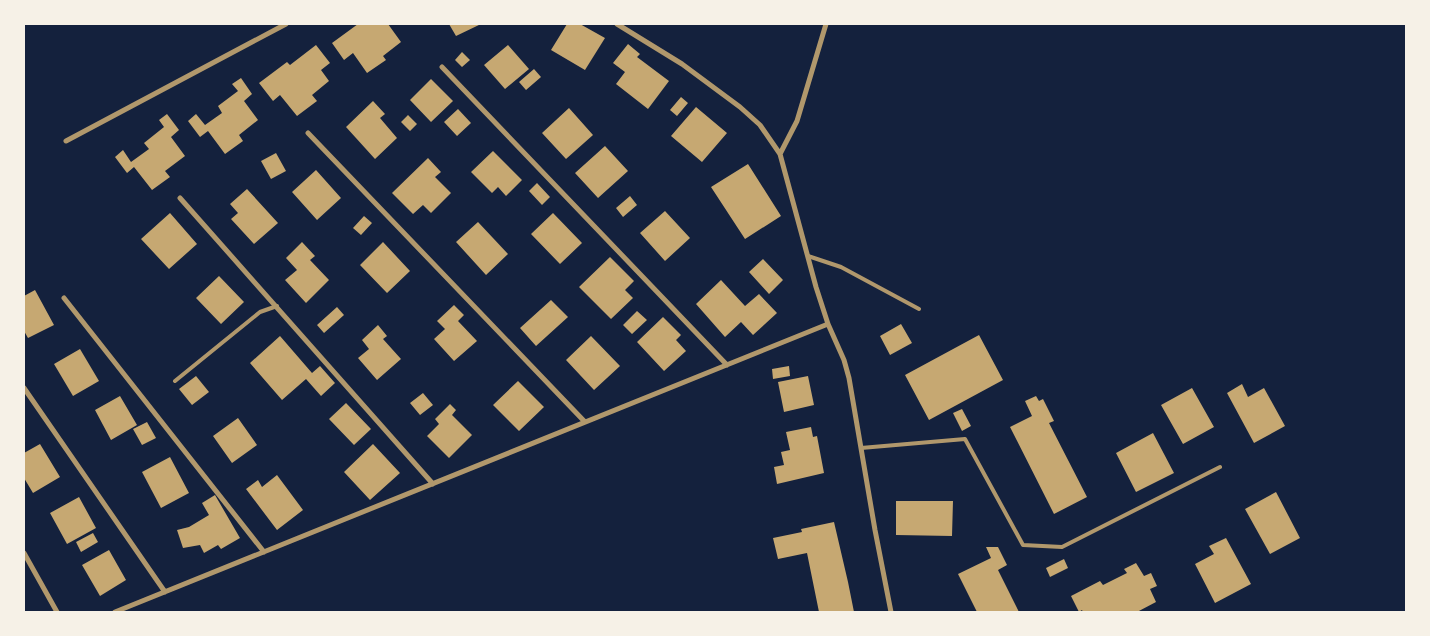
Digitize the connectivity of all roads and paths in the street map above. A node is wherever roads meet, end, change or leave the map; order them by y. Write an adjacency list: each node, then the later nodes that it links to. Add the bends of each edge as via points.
1 (286, 24): 6 (street)
2 (617, 24): 7 (street, via 682,64 740,107 760,125)
3 (826, 24): 7 (street, via 797,122)
4 (442, 67): 14 (street)
5 (308, 133): 17 (street)
6 (66, 141)
7 (780, 154): 9 (street)
8 (180, 198): 11 (street)
9 (808, 256): 12 (lane, via 841,267); 13 (street)
10 (64, 298): 21 (street)
11 (277, 306): 15 (lane, via 260,312); 20 (street)
12 (919, 309)
13 (828, 324): 14 (street); 18 (street, via 847,369)
14 (727, 365): 17 (street)
15 (174, 380)
16 (24, 388): 23 (street)
17 (585, 422): 20 (street)
18 (861, 448): 19 (lane, via 965,439 1023,545 1062,547); 26 (street)
19 (1220, 467)
20 (433, 484): 21 (street)
21 (264, 552): 23 (street)
22 (24, 553): 24 (street)
23 (165, 592): 25 (street)
24 (57, 612)
25 (115, 612)
26 (891, 612)

